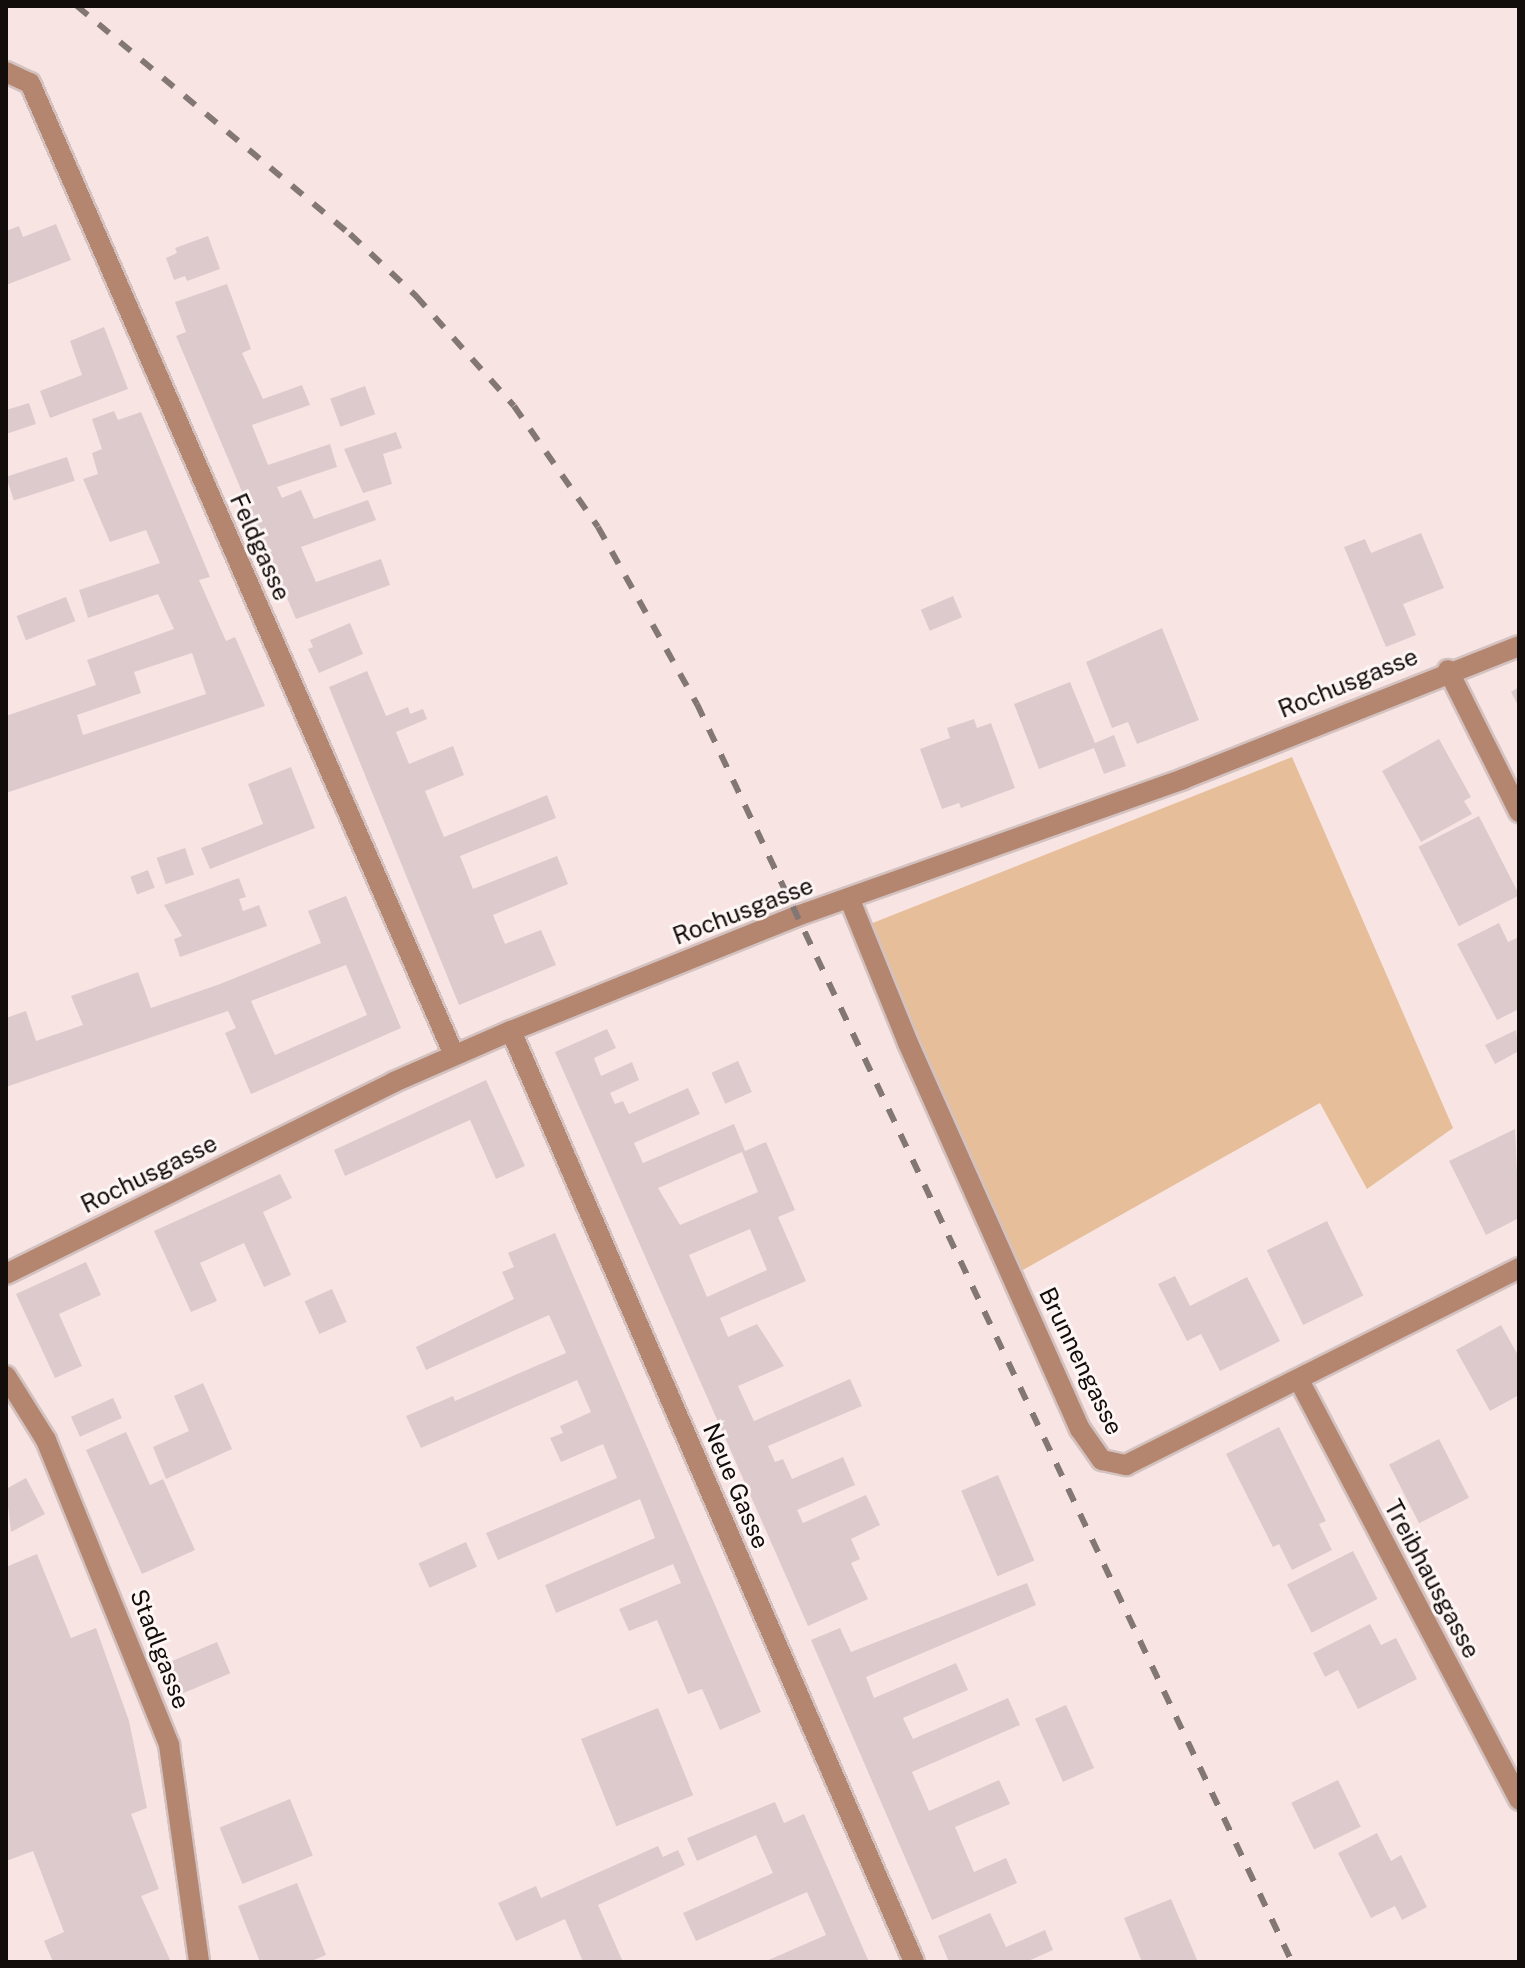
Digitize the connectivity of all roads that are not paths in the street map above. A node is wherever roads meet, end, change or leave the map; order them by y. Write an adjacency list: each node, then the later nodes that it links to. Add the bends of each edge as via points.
1 (6, 72): 7 (street, Feldgasse, via 30,83)
2 (1519, 646): 3 (street, Rochusgasse)
3 (1448, 670): 4 (street); 5 (street, Rochusgasse, via 1183,779)
4 (1519, 812)
5 (850, 900): 6 (street, Rochusgasse, via 797,916); 11 (street, Brunnengasse, via 1080,1429 1102,1460 1126,1465)
6 (511, 1031): 7 (street, Rochusgasse); 14 (street, Neue Gasse)
7 (454, 1055): 9 (street, Rochusgasse)
8 (1519, 1268): 11 (street, Brunnengasse)
9 (6, 1274)
10 (6, 1376): 13 (street, Stadlgasse, via 46,1440 169,1745)
11 (1300, 1382): 12 (street, Treibhausgasse)
12 (1519, 1800)
13 (199, 1962)
14 (914, 1962)

